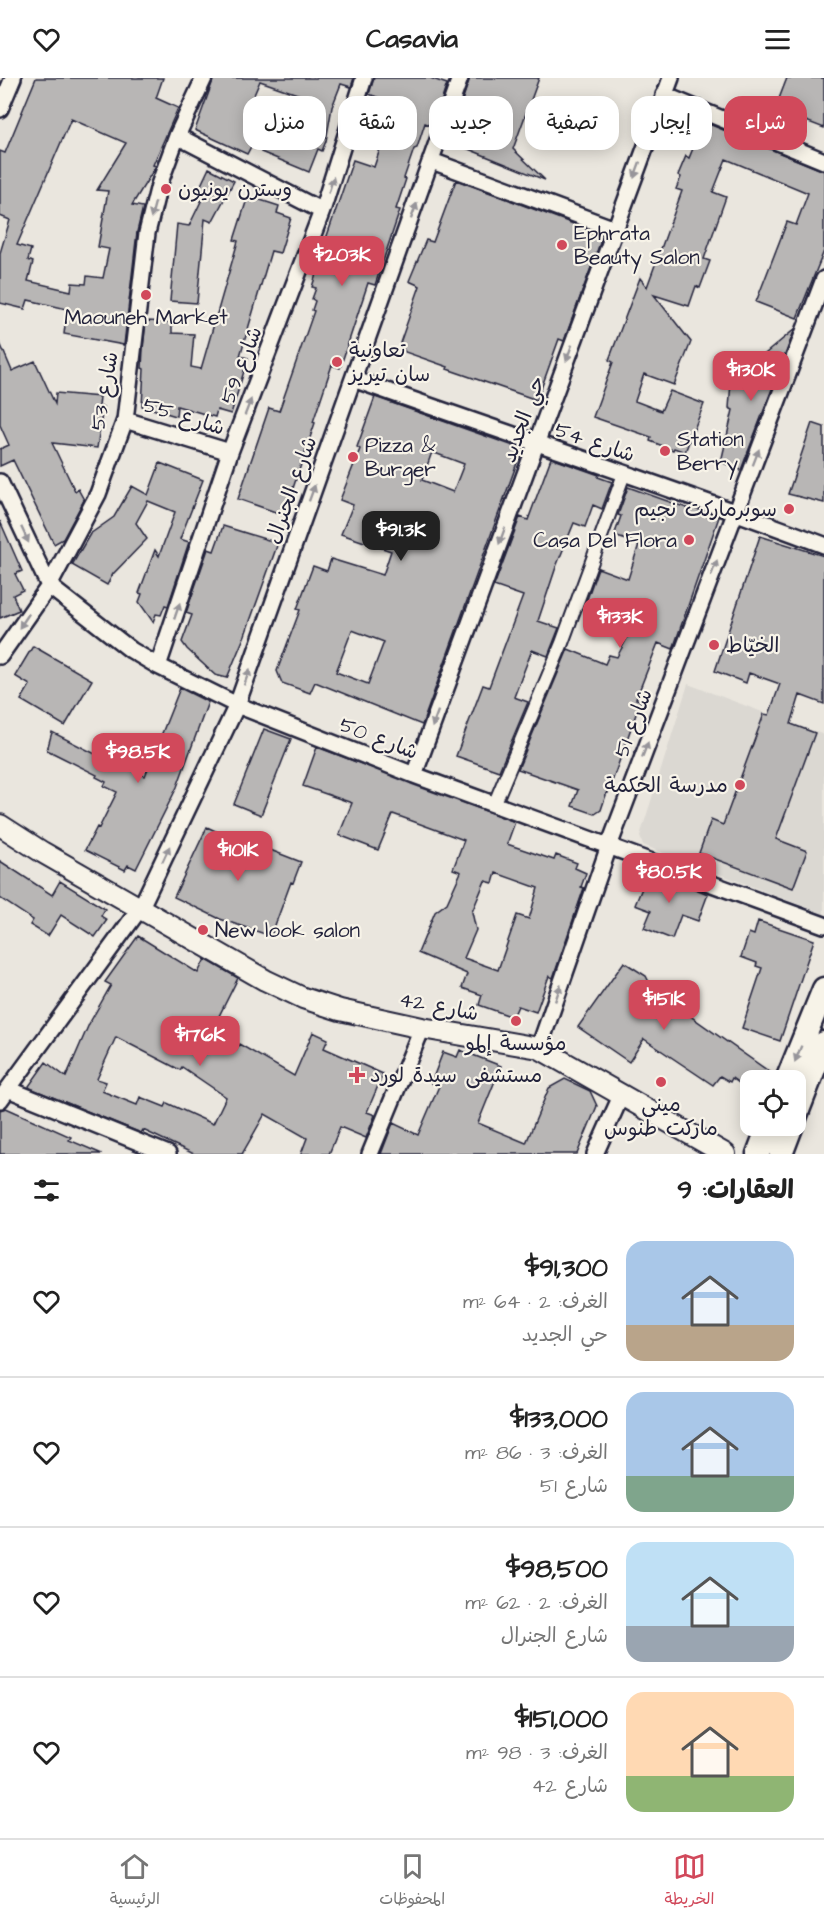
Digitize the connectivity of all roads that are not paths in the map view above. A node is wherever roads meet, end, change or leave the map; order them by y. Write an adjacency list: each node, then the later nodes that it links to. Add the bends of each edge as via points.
1 (14, 78): 7 (street)
2 (204, 78): 8 (street, شارع 53)
3 (364, 78): 11 (street, شارع 59, one-way to 3)
4 (460, 78): 9 (street, شارع الجنرال)
5 (671, 78): 6 (street, حي الجديد)
6 (664, 95): 10 (street); 12 (street, حي الجديد, one-way to 12)
7 (0, 109)
8 (177, 136): 11 (street); 15 (street, شارع 53, one-way to 15, via 147,233)
9 (432, 161): 12 (street); 14 (street, شارع الجنرال, one-way to 9)
10 (824, 161)
11 (322, 211): 17 (street, شارع 59, one-way to 11)
12 (615, 229): 16 (street, حي الجديد, one-way to 16)
13 (824, 279): 20 (street, شارع 51, one-way to 13)
14 (353, 379): 16 (street, شارع 54); 25 (street, شارع الجنرال, one-way to 14)
15 (125, 420): 17 (street, شارع 55); 22 (street, شارع 53, via 98,494)
16 (536, 444): 18 (street, شارع 54); 26 (street, حي الجديد, one-way to 26)
17 (230, 452): 24 (street, شارع 59, one-way to 17)
18 (624, 474): 20 (street, شارع 54); 27 (street, via 562,643)
19 (0, 482): 22 (street, شارع 50, one-way to 22)
20 (735, 512): 21 (street, شارع 54); 29 (street, شارع 51, one-way to 20)
21 (824, 545)
22 (49, 586): 23 (street, شارع 53, one-way to 23); 24 (street, شارع 50, via 131,650)
23 (0, 656)
24 (158, 666): 25 (street, شارع 50)
25 (237, 705): 26 (street, شارع 50); 30 (street, شارع الجنرال, one-way to 25)
26 (414, 775): 27 (street, شارع 50)
27 (494, 805): 29 (street, شارع 50)
28 (0, 825): 30 (street, شارع 42)
29 (609, 846): 31 (street, شارع 50); 35 (street, شارع 51, one-way to 29)
30 (141, 907): 33 (street, شارع 42, via 303,998); 38 (street)
31 (824, 925)
32 (824, 989): 36 (main road, one-way to 36)
33 (422, 1028): 35 (street, شارع 42); 43 (street)
34 (824, 1043): 37 (main road)
35 (539, 1048): 39 (street, شارع 42)
36 (791, 1070)
37 (806, 1090)
38 (4, 1094): 42 (street)
39 (621, 1096): 44 (street); 45 (street, شارع 42)
40 (765, 1136): 46 (main road)
41 (788, 1136): 47 (main road)
42 (168, 1154)
43 (370, 1154)
44 (595, 1154)
45 (725, 1154)
46 (758, 1154)
47 (781, 1154)

